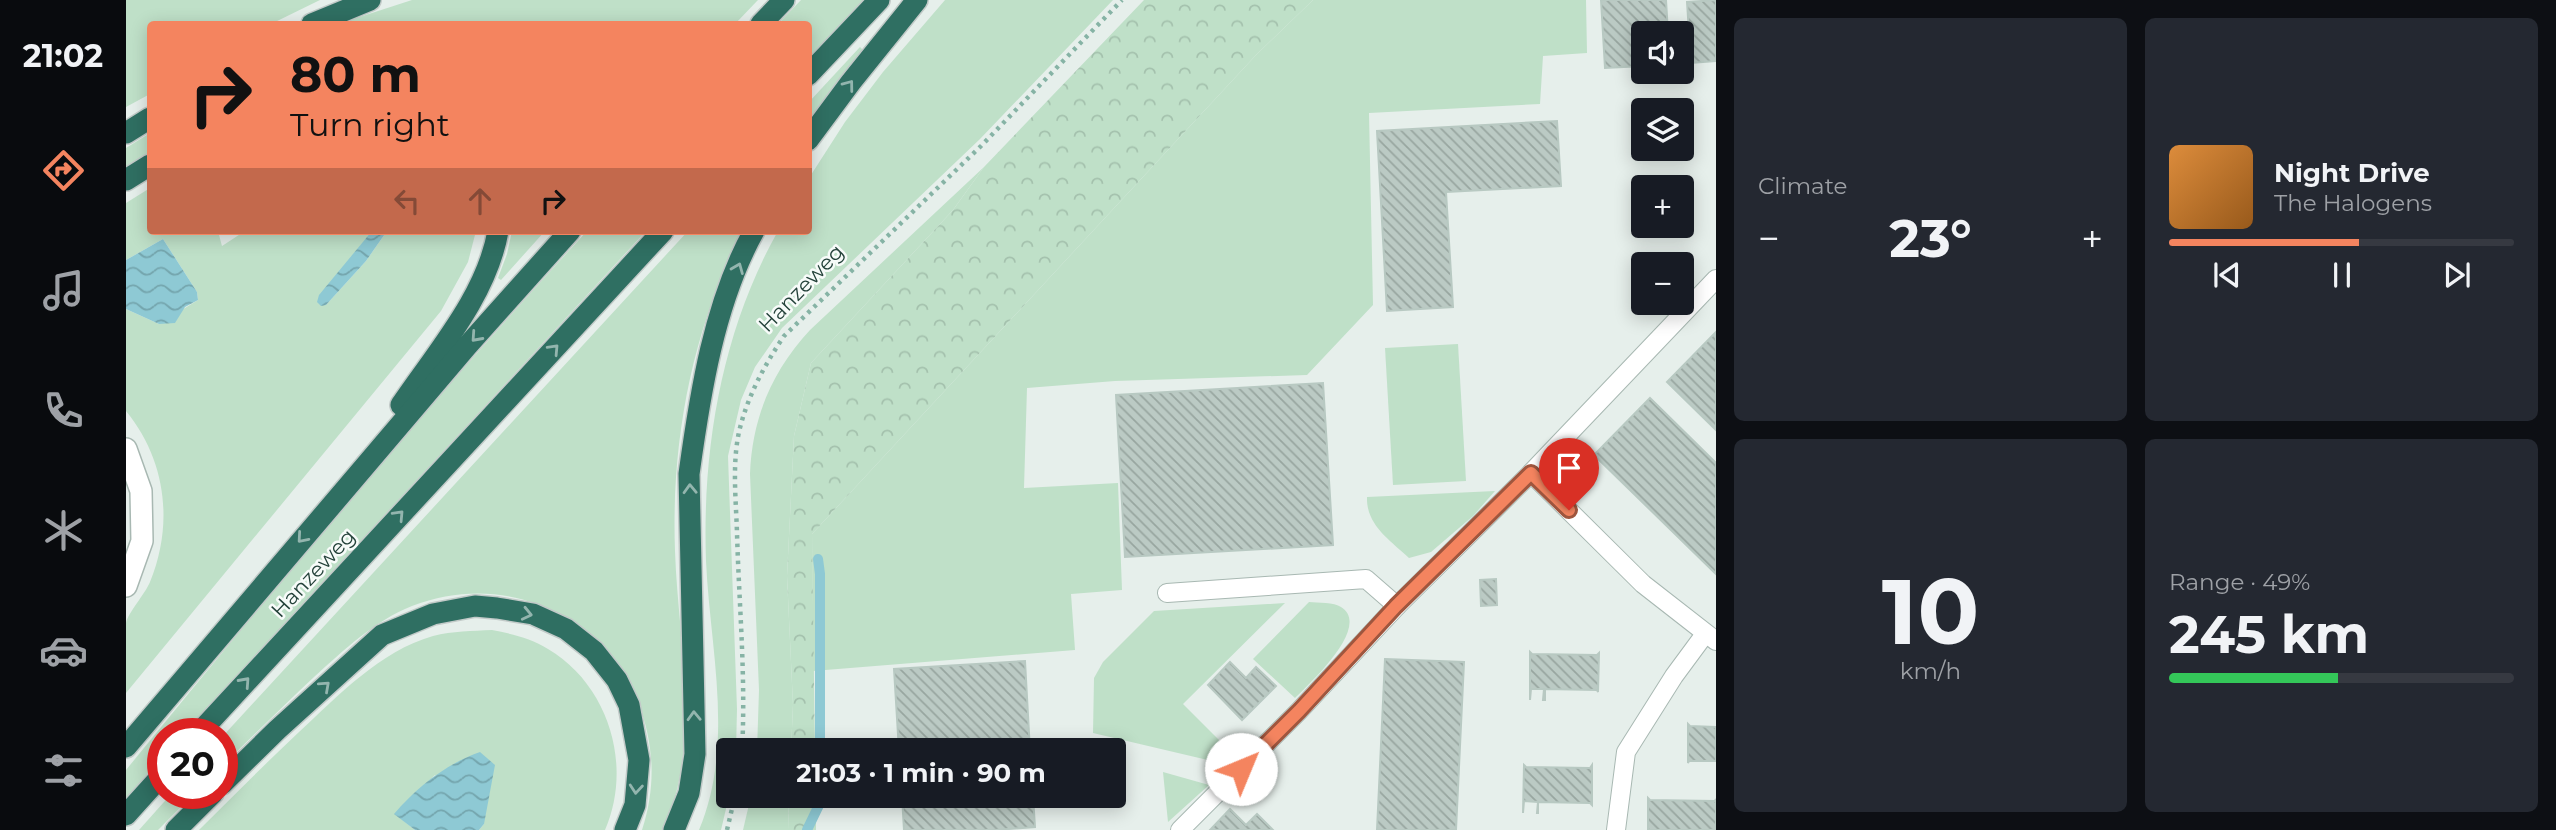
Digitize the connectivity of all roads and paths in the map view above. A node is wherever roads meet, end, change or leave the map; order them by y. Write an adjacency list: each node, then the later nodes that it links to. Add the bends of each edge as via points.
1 (370, 0): 6 (highway)
2 (784, 0): 7 (highway)
3 (879, 0): 8 (highway)
4 (917, 0): 11 (highway, one-way to 4)
5 (1122, 0): 27 (path, Hanzeweg, via 981,146 784,336 765,365 735,451)
6 (319, 21)
7 (764, 21)
8 (812, 71)
9 (147, 120): 10 (highway)
10 (126, 133)
11 (812, 136)
12 (147, 167): 13 (highway)
13 (126, 180)
14 (497, 235): 21 (highway, via 474,296)
15 (566, 235): 21 (highway, Hanzeweg, one-way to 21)
16 (659, 235): 26 (highway, Hanzeweg, one-way to 16)
17 (752, 235): 36 (highway, one-way to 17, via 689,793 695,754 690,474 694,440 719,315)
18 (1716, 279): 20 (lane)
19 (126, 449): 22 (street, via 141,491 142,541)
20 (1531, 473): 24 (lane); 25 (lane, via 1643,584)
21 (346, 488): 28 (highway, Hanzeweg, one-way to 28)
22 (126, 586)
23 (1167, 593): 24 (lane, via 1366,579)
24 (1396, 606): 38 (lane)
25 (1710, 638): 39 (lane, via 1674,676 1626,752)
26 (213, 718)
27 (743, 738)
28 (126, 747)
29 (238, 768): 35 (highway, one-way to 35, via 382,635 433,614 475,606 497,608 533,614 566,629 594,651 617,680 629,705 639,760 635,805)
30 (147, 792): 33 (highway)
31 (732, 808): 37 (path)
32 (197, 809): 34 (highway)
33 (126, 815)
34 (176, 830)
35 (625, 830)
36 (674, 830)
37 (726, 830)
38 (1180, 830)
39 (1616, 830)

